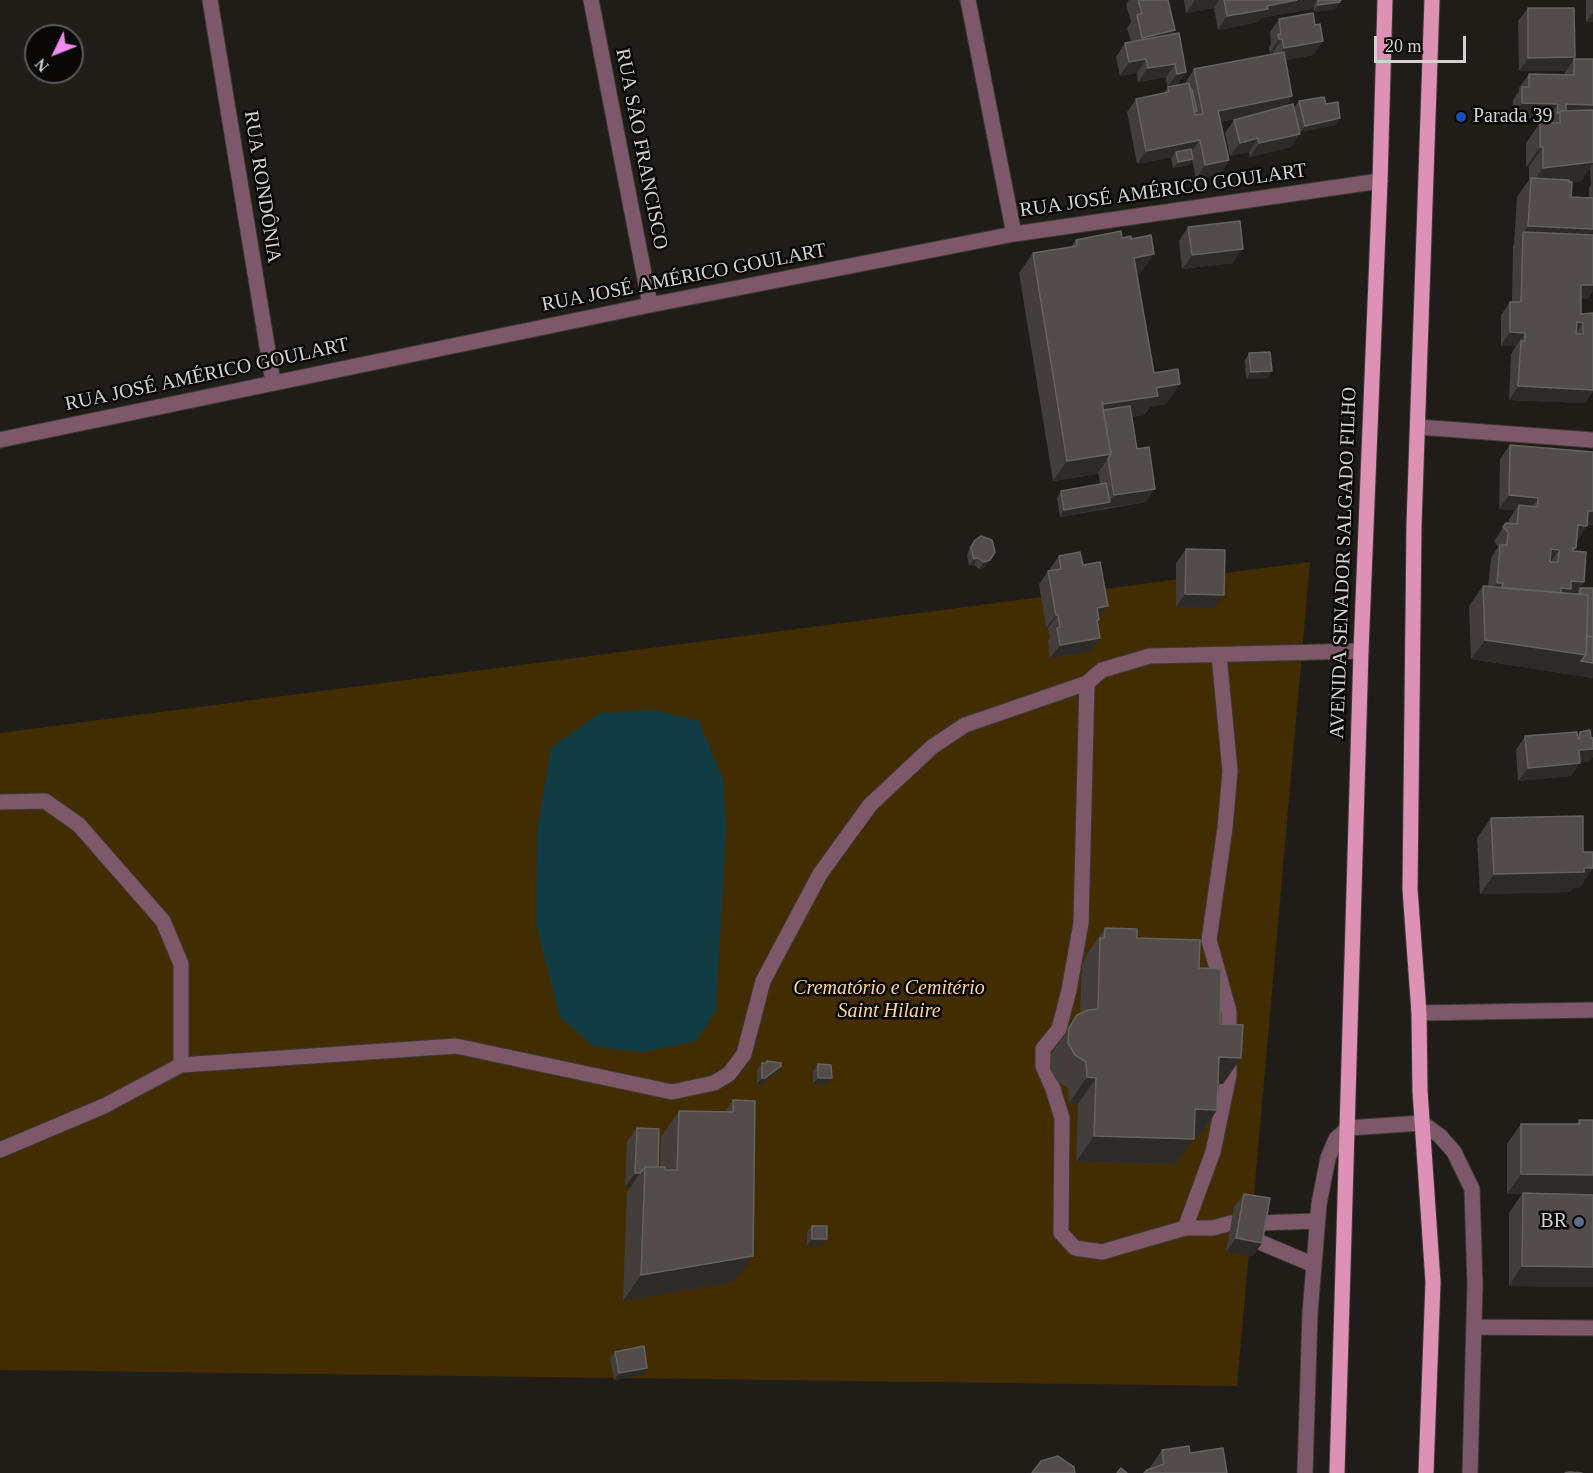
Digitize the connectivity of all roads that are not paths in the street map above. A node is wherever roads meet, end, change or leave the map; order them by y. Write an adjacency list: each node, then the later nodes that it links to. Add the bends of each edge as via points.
1 (210, 0): 9 (street, RUA RONDÔNIA)
2 (591, 0): 8 (street, RUA SÃO FRANCISCO)
3 (968, 0): 7 (street)
4 (1385, 0): 6 (main road, AVENIDA SENADOR SALGADO FILHO)
5 (1432, 0): 10 (main road)
6 (1380, 181): 7 (street, RUA JOSÉ AMÉRICO GOULART); 13 (main road, AVENIDA SENADOR SALGADO FILHO)
7 (1014, 234): 8 (street, RUA JOSÉ AMÉRICO GOULART)
8 (650, 305): 9 (street, RUA JOSÉ AMÉRICO GOULART)
9 (273, 382): 11 (street, RUA JOSÉ AMÉRICO GOULART)
10 (1418, 427): 12 (street); 18 (main road, via 1410,889)
11 (0, 440)
12 (1593, 440)
13 (1361, 651): 14 (street); 21 (main road, AVENIDA SENADOR SALGADO FILHO)
14 (1219, 655): 15 (street, via 1150,656 1102,670); 25 (street, via 1230,771 1209,940 1228,1011 1229,1075 1213,1152)
15 (1087, 683): 19 (street, via 965,725 932,747 870,805 820,873 763,981 744,1054 729,1074 714,1083 672,1092 456,1046); 25 (street, via 1080,923 1059,1029 1043,1049 1043,1066 1062,1118 1061,1233 1075,1248 1102,1252)
16 (0, 802): 19 (street, via 45,801 80,825 163,921 181,964)
17 (1593, 1011): 18 (street)
18 (1419, 1013): 20 (main road)
19 (181, 1065): 22 (street, via 104,1106)
20 (1422, 1122): 21 (street); 29 (street, via 1454,1152 1472,1189); 33 (main road, via 1433,1282)
21 (1347, 1128): 23 (street, via 1336,1139 1328,1158); 32 (main road, AVENIDA SENADOR SALGADO FILHO)
22 (0, 1150)
23 (1317, 1221): 24 (street); 28 (street)
24 (1258, 1223)
25 (1185, 1228): 26 (street)
26 (1230, 1228)
27 (1255, 1240): 28 (street)
28 (1314, 1265): 31 (street)
29 (1475, 1327): 30 (street); 34 (street)
30 (1593, 1328)
31 (1305, 1473)
32 (1337, 1473)
33 (1426, 1473)
34 (1470, 1473)

